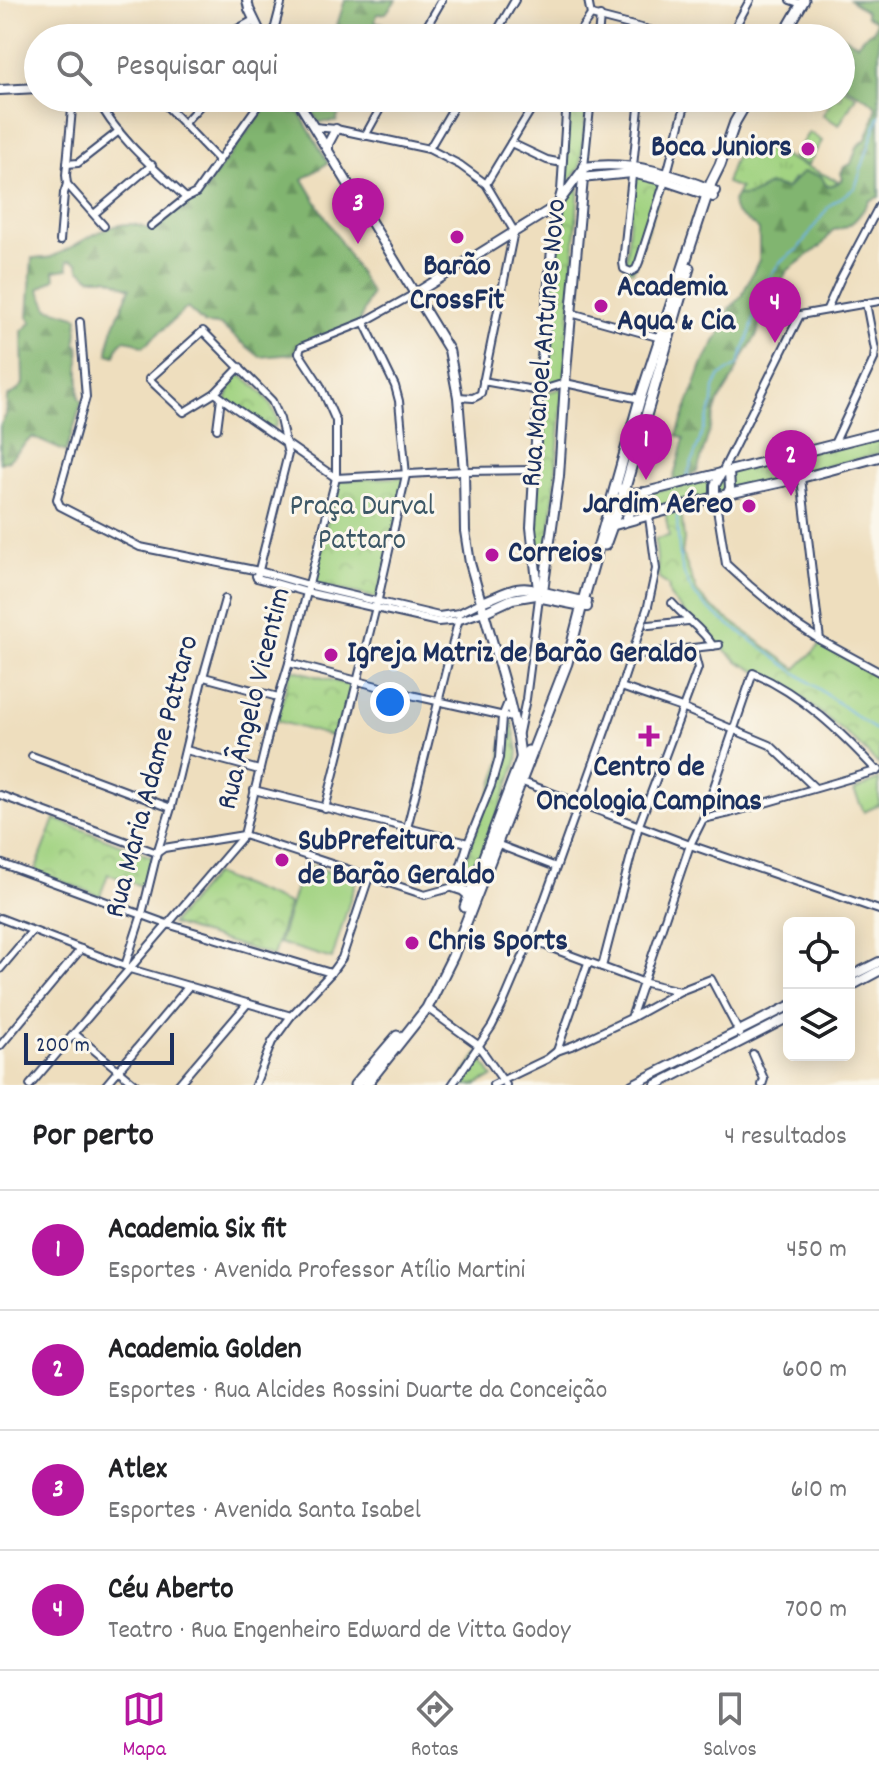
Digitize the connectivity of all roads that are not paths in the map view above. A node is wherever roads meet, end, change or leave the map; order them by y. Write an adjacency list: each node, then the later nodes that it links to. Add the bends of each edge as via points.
1 (247, 0): 11 (main road)
2 (282, 0): 14 (street)
3 (442, 0): 15 (street)
4 (515, 0): 16 (street)
5 (588, 0): 9 (street)
6 (750, 0): 20 (street)
7 (790, 0): 8 (street)
8 (803, 2): 21 (main road)
9 (591, 15): 10 (street); 17 (street)
10 (600, 16): 18 (street); 19 (street)
11 (254, 21): 12 (main road); 13 (main road)
12 (249, 24)
13 (256, 24)
14 (276, 24)
15 (428, 24)
16 (501, 24)
17 (585, 24)
18 (599, 24)
19 (629, 24)
20 (737, 24)
21 (790, 24)
22 (24, 89): 23 (main road)
23 (0, 90)
24 (72, 112): 48 (street)
25 (105, 112): 41 (street)
26 (172, 112): 38 (street)
27 (194, 112): 38 (street)
28 (253, 112): 46 (street)
29 (304, 112): 39 (main road)
30 (378, 112): 42 (street)
31 (451, 112): 44 (street)
32 (530, 112): 43 (street)
33 (566, 112): 47 (street)
34 (589, 112): 51 (street, Rua Manoel Antunes Novo)
35 (639, 112): 50 (street)
36 (683, 112): 52 (street)
37 (741, 112): 55 (main road)
38 (183, 124): 46 (street)
39 (312, 127): 40 (street); 45 (main road)
40 (336, 129): 42 (street); 45 (main road)
41 (119, 131): 48 (street, via 78,163); 49 (street)
42 (365, 136): 44 (street)
43 (511, 143): 47 (street); 54 (street)
44 (429, 149): 54 (street)
45 (328, 151): 64 (main road)
46 (219, 161): 56 (street, via 196,193)
47 (562, 163): 57 (street)
48 (67, 164): 53 (street)
49 (152, 165): 56 (street); 59 (street)
50 (633, 169): 51 (main road); 52 (main road); 52 (street, via 623,263 627,271 638,266)
51 (582, 175): 57 (main road); 68 (main road, Rua Manoel Antunes Novo)
52 (665, 178): 55 (main road)
53 (67, 184): 59 (street); 63 (street)
54 (486, 184): 62 (street)
55 (711, 193): 71 (main road); 90 (main road)
56 (186, 198): 61 (street)
57 (556, 206): 62 (main road); 75 (main road)
58 (879, 206): 67 (street)
59 (94, 214): 60 (street)
60 (104, 226)
61 (151, 226)
62 (514, 231): 64 (main road); 73 (street)
63 (60, 241)
64 (416, 293): 70 (street); 77 (main road, via 449,350)
65 (879, 301): 66 (street)
66 (866, 303): 67 (street); 82 (street, via 874,359)
67 (827, 309): 84 (street, via 800,315)
68 (571, 313): 71 (street); 74 (main road, Rua Manoel Antunes Novo)
69 (80, 322): 97 (street, via 86,397 57,499 60,506 140,547)
70 (364, 322): 87 (street, via 395,386); 88 (street, Rua Ângelo Vicentim, via 307,343 299,353 336,421)
71 (661, 338): 78 (main road)
72 (240, 367): 76 (street); 76 (street, via 203,331 149,379 184,412); 81 (street, via 272,401)
73 (483, 381): 75 (street); 77 (street, via 479,395)
74 (565, 383): 75 (street); 78 (street); 99 (main road, Rua Manoel Antunes Novo, via 559,476)
75 (539, 391): 85 (main road)
76 (218, 396): 79 (street); 81 (street)
77 (458, 397): 86 (main road)
78 (640, 399): 90 (main road)
79 (217, 429)
80 (879, 433): 82 (main road)
81 (285, 442): 88 (street); 97 (street, via 288,454)
82 (834, 444): 84 (main road, via 739,469)
83 (879, 457): 89 (main road)
84 (727, 467): 91 (main road); 92 (main road); 93 (main road, via 715,485)
85 (535, 470): 86 (street); 99 (main road, via 531,527)
86 (464, 471): 87 (street); 104 (main road, via 465,531)
87 (406, 475): 88 (street); 102 (street)
88 (336, 478): 98 (street, Rua Ângelo Vicentim)
89 (801, 478): 92 (main road); 108 (street)
90 (624, 490): 91 (main road); 94 (main road); 96 (main road)
91 (646, 492): 95 (main road, via 640,508)
92 (727, 495): 93 (main road)
93 (716, 502): 95 (main road); 108 (street, via 726,564)
94 (610, 505): 96 (main road); 103 (main road)
95 (649, 517): 96 (main road); 115 (street, via 656,569)
96 (617, 522): 103 (main road)
97 (256, 573): 98 (street)
98 (307, 588): 102 (street); 111 (street, Rua Ângelo Vicentim)
99 (540, 594): 103 (main road); 104 (main road, via 521,587); 123 (street)
100 (225, 599): 113 (street, Rua Maria Adame Pattaro)
101 (672, 603): 106 (street)
102 (377, 604): 105 (street, via 438,622); 114 (street)
103 (585, 604): 124 (main road, via 573,655)
104 (482, 607): 105 (street); 117 (main road)
105 (459, 617): 118 (street)
106 (688, 621): 107 (street); 109 (street, via 716,646)
107 (649, 625)
108 (820, 640): 112 (street)
109 (693, 649): 110 (street); 119 (street, via 698,668)
110 (640, 654)
111 (289, 663): 114 (street); 116 (street, Rua Ângelo Vicentim)
112 (879, 672)
113 (204, 677): 116 (street); 125 (street, Rua Maria Adame Pattaro)
114 (358, 682): 118 (street); 136 (street)
115 (621, 687): 119 (street); 134 (street)
116 (278, 697): 128 (street, Rua Ângelo Vicentim)
117 (509, 700): 120 (street); 121 (main road)
118 (438, 702): 120 (street); 139 (street)
119 (682, 708): 122 (street); 138 (street)
120 (502, 717): 121 (street); 141 (street, via 499,758)
121 (513, 718): 123 (main road)
122 (734, 729): 129 (street, via 753,673 821,715); 131 (street, via 770,745); 137 (street)
123 (518, 737): 127 (main road)
124 (535, 745): 127 (main road); 130 (main road)
125 (186, 750): 128 (street); 135 (street, Rua Maria Adame Pattaro)
126 (32, 756): 135 (street)
127 (521, 759): 130 (main road); 148 (main road)
128 (259, 770): 132 (street, Rua Ângelo Vicentim)
129 (878, 771): 131 (street)
130 (522, 777): 134 (street); 142 (main road)
131 (815, 788): 137 (street)
132 (254, 790): 136 (street); 140 (street, Rua Ângelo Vicentim)
133 (0, 795): 144 (street)
134 (580, 803): 138 (street); 146 (street)
135 (171, 808): 144 (street, Rua Maria Adame Pattaro)
136 (325, 809): 139 (street)
137 (703, 819): 143 (street)
138 (639, 825): 143 (street); 159 (street)
139 (407, 828): 141 (street)
140 (244, 835): 144 (street); 147 (street); 153 (street, Rua Ângelo Vicentim)
141 (468, 843): 149 (street)
142 (496, 844): 146 (street); 148 (main road)
143 (690, 845): 150 (street); 165 (street)
144 (157, 853): 151 (street, Rua Maria Adame Pattaro)
145 (0, 863): 151 (street)
146 (556, 867): 155 (street)
147 (369, 877): 149 (street, via 425,895); 163 (street, via 342,958)
148 (475, 886): 149 (main road); 149 (street, via 458,882); 170 (main road, via 453,956); 189 (main road, via 423,1005)
149 (454, 887)
150 (879, 910)
151 (142, 914): 153 (street); 160 (street, Rua Maria Adame Pattaro)
152 (0, 918): 154 (street)
153 (167, 924): 160 (street, Rua Ângelo Vicentim); 163 (street)
154 (32, 931): 156 (street); 161 (street)
155 (530, 940): 158 (street); 178 (street, via 502,1006)
156 (81, 949): 160 (street); 179 (street)
157 (879, 962): 164 (main road)
158 (588, 963): 159 (street); 180 (street)
159 (602, 967): 165 (street)
160 (128, 968): 167 (street); 176 (street, Rua Ângelo Vicentim)
161 (0, 969)
162 (879, 971): 166 (main road)
163 (331, 973): 172 (street)
164 (855, 974)
165 (642, 982): 168 (street); 173 (street)
166 (855, 984)
167 (189, 986): 169 (street); 182 (street)
168 (680, 991): 173 (street); 175 (street, via 711,979)
169 (248, 1003): 172 (street); 187 (street)
170 (427, 1008): 178 (street); 190 (main road)
171 (783, 1009): 175 (main road)
172 (291, 1016): 188 (street, via 268,1049)
173 (631, 1018): 180 (street)
174 (783, 1020): 177 (main road)
175 (739, 1031): 177 (street); 193 (main road)
176 (75, 1034): 182 (street); 184 (street, Rua Ângelo Vicentim)
177 (744, 1040): 194 (main road)
178 (478, 1045): 183 (street); 191 (street)
179 (0, 1046)
180 (557, 1051): 183 (street)
181 (753, 1054): 195 (street)
182 (118, 1070): 185 (street); 186 (street)
183 (505, 1083): 192 (street)
184 (30, 1085)
185 (106, 1085)
186 (136, 1085)
187 (178, 1085)
188 (255, 1085)
189 (355, 1085)
190 (366, 1085)
191 (452, 1085)
192 (493, 1085)
193 (632, 1085)
194 (656, 1085)
195 (762, 1085)

